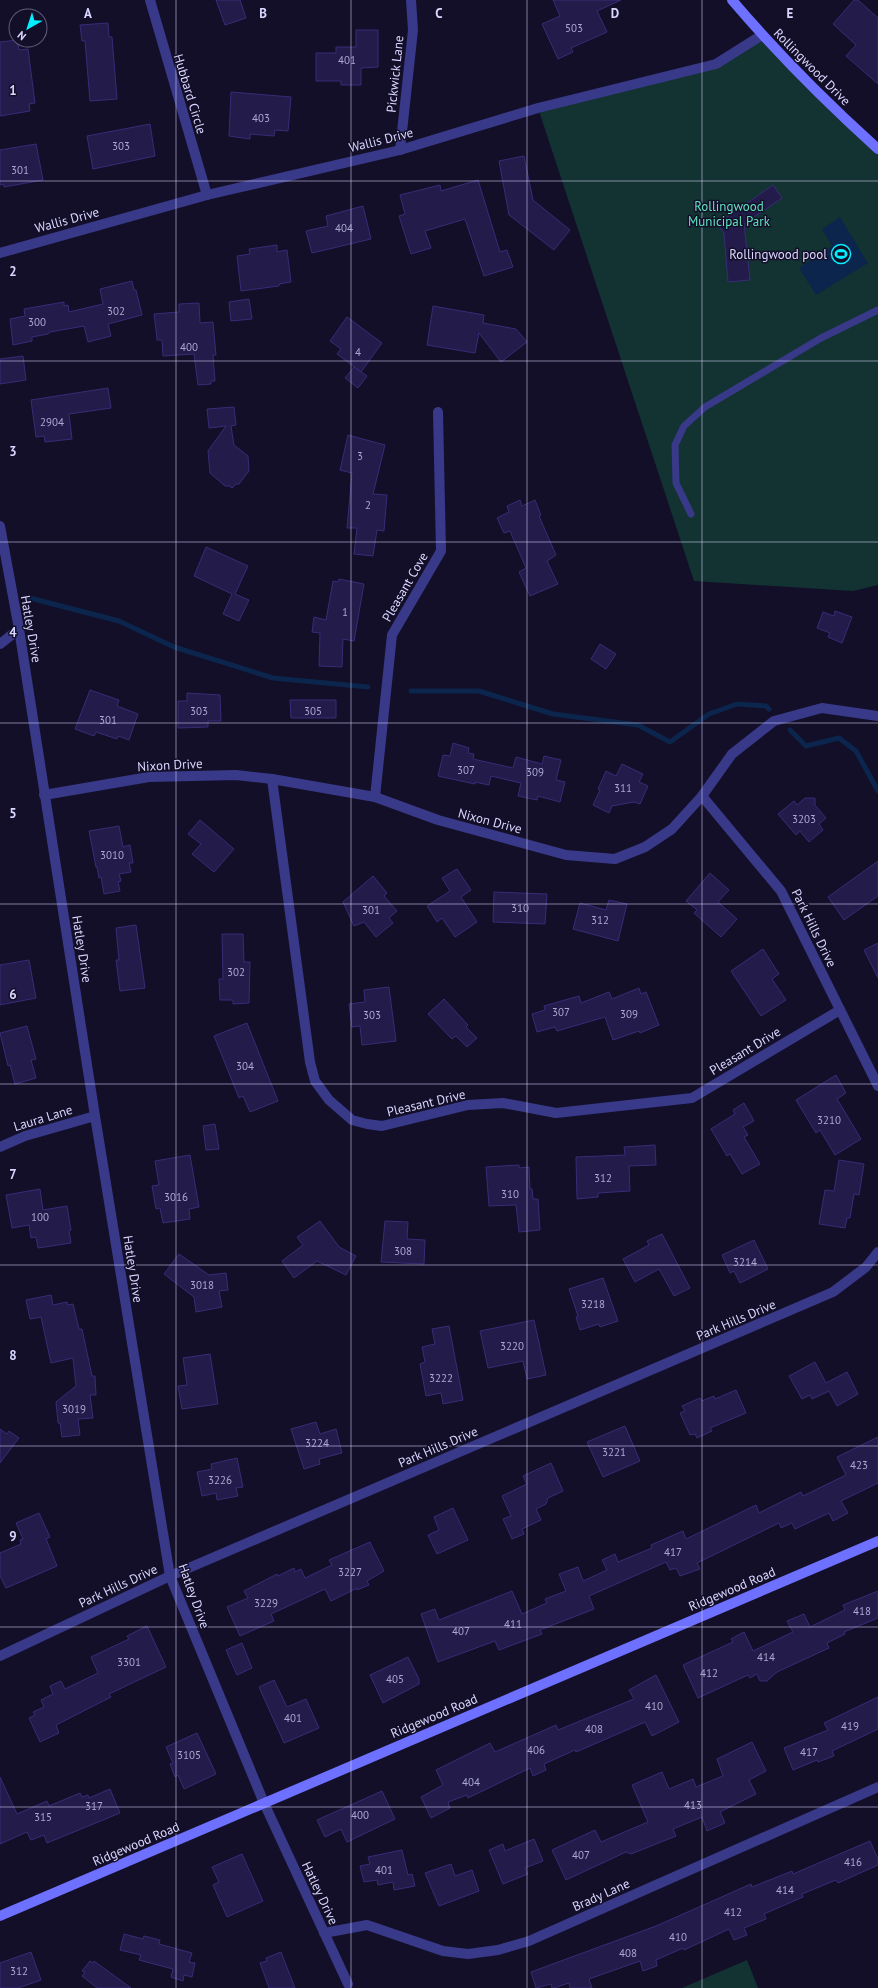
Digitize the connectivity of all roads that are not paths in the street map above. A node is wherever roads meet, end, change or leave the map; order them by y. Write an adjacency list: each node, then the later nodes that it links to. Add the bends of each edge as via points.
1 (150, 0): 7 (street, Hubbard Circle)
2 (411, 0): 6 (street, Pickwick Lane, via 413,30)
3 (732, 0): 4 (street, Rollingwood Drive)
4 (762, 35): 5 (street, Rollingwood Drive, via 822,98); 6 (street, Wallis Drive, via 716,64 538,108)
5 (878, 149)
6 (400, 150): 7 (street, Wallis Drive)
7 (207, 195): 8 (street, Wallis Drive)
8 (0, 252)
9 (878, 310): 11 (lane, via 821,338 704,406 684,426 675,445 676,483)
10 (438, 412): 19 (street, Pleasant Cove, via 441,551 392,635)
11 (691, 514)
12 (0, 526): 13 (street, Hatley Drive)
13 (19, 630): 14 (street); 17 (street, Hatley Drive)
14 (0, 644)
15 (878, 716): 18 (street, Nixon Drive, via 822,708 774,721 732,754)
16 (272, 779): 17 (street, Nixon Drive, via 236,775 149,777); 19 (street, Nixon Drive); 20 (street, Pleasant Drive, via 310,1062 315,1081 329,1100 352,1120 382,1126 468,1105 503,1103 556,1113 692,1098)
17 (44, 795): 22 (street, Hatley Drive)
18 (702, 796): 19 (street, Nixon Drive, via 672,828 645,847 615,859 566,855 438,820); 20 (street, Park Hills Drive, via 781,891)
19 (375, 797)
20 (840, 1010): 21 (street, Park Hills Drive)
21 (878, 1086)
22 (95, 1116): 23 (street, Laura Lane, via 25,1136); 26 (street, Hatley Drive)
23 (0, 1147)
24 (878, 1252): 26 (street, Park Hills Drive, via 866,1267 833,1292)
25 (878, 1541): 29 (street, Ridgewood Road)
26 (170, 1576): 27 (street, Park Hills Drive); 29 (street, Hatley Drive)
27 (0, 1656)
28 (878, 1787): 31 (street, Brady Lane, via 529,1941 498,1950 468,1954 443,1951 367,1926)
29 (264, 1803): 30 (street, Ridgewood Road); 31 (street, Hatley Drive)
30 (0, 1916)
31 (324, 1933): 32 (street, Hatley Drive)
32 (348, 1984)

